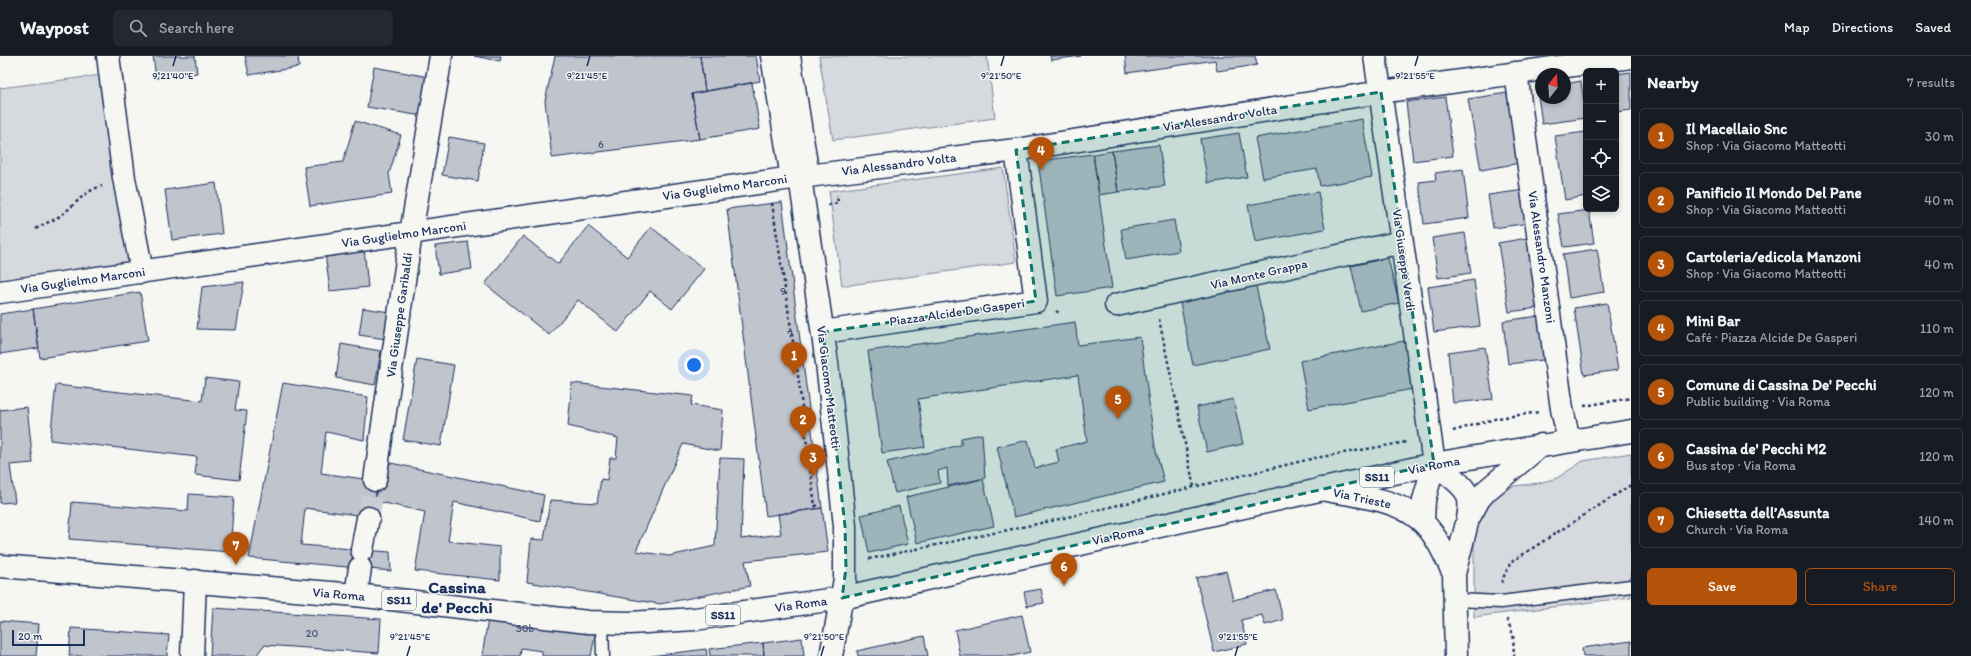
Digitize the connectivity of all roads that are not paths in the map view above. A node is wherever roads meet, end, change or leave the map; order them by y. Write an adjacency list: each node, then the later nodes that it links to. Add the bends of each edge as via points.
1 (108, 56): 13 (street, via 124,178)
2 (441, 56): 11 (street, Via Giuseppe Garibaldi)
3 (772, 56): 10 (street)
4 (789, 56): 10 (street)
5 (1375, 56): 8 (street, Via Giuseppe Verdi)
6 (1631, 57): 7 (street, Via Alessandro Volta)
7 (1516, 73): 8 (street, Via Alessandro Volta); 18 (street, Via Alessandro Manzoni)
8 (1381, 92): 9 (street, Via Alessandro Volta); 12 (street, Via Giuseppe Verdi)
9 (1016, 150): 10 (street, Via Alessandro Volta); 16 (street, Piazza Alcide De Gasperi, via 1036,301)
10 (800, 177): 11 (street, Via Guglielmo Marconi); 16 (street, Via Giacomo Matteotti)
11 (411, 233): 13 (street, Via Guglielmo Marconi); 21 (street, Via Giuseppe Garibaldi)
12 (1402, 242): 15 (street, Via Monte Grappa); 20 (street, Via Giuseppe Verdi)
13 (142, 272): 14 (street, Via Guglielmo Marconi)
14 (0, 292)
15 (1116, 305)
16 (822, 332): 31 (street, Via Giacomo Matteotti, via 846,526)
17 (1631, 431): 18 (street, Via Roma / SS11)
18 (1568, 441): 19 (street, Via Roma / SS11)
19 (1541, 445): 20 (street, Via Roma / SS11); 24 (street, Via Trieste, via 1487,490)
20 (1434, 464): 22 (street, Via Roma / SS11); 24 (street, Via Trieste, via 1459,484 1467,494 1470,502); 25 (street, via 1424,500)
21 (375, 480)
22 (1320, 489): 25 (street, Via Trieste, via 1394,504); 31 (street, Via Roma / SS11)
23 (368, 518): 30 (street)
24 (1468, 519): 27 (street, Via Trieste)
25 (1423, 522): 27 (street, Via Trieste, via 1433,534)
26 (0, 566): 28 (street, Via Roma / SS11)
27 (1454, 574): 32 (street, Via Trieste)
28 (195, 581): 30 (street, Via Roma / SS11); 34 (street)
29 (1631, 586): 32 (lane, via 1501,602)
30 (356, 595): 33 (street, Via Roma / SS11)
31 (842, 598): 33 (street, Via Roma / SS11, via 695,619); 36 (street, Via Giacomo Matteotti)
32 (1455, 600): 37 (street, Via Trieste)
33 (602, 623): 35 (lane)
34 (192, 656)
35 (603, 656)
36 (831, 656)
37 (1456, 656)

